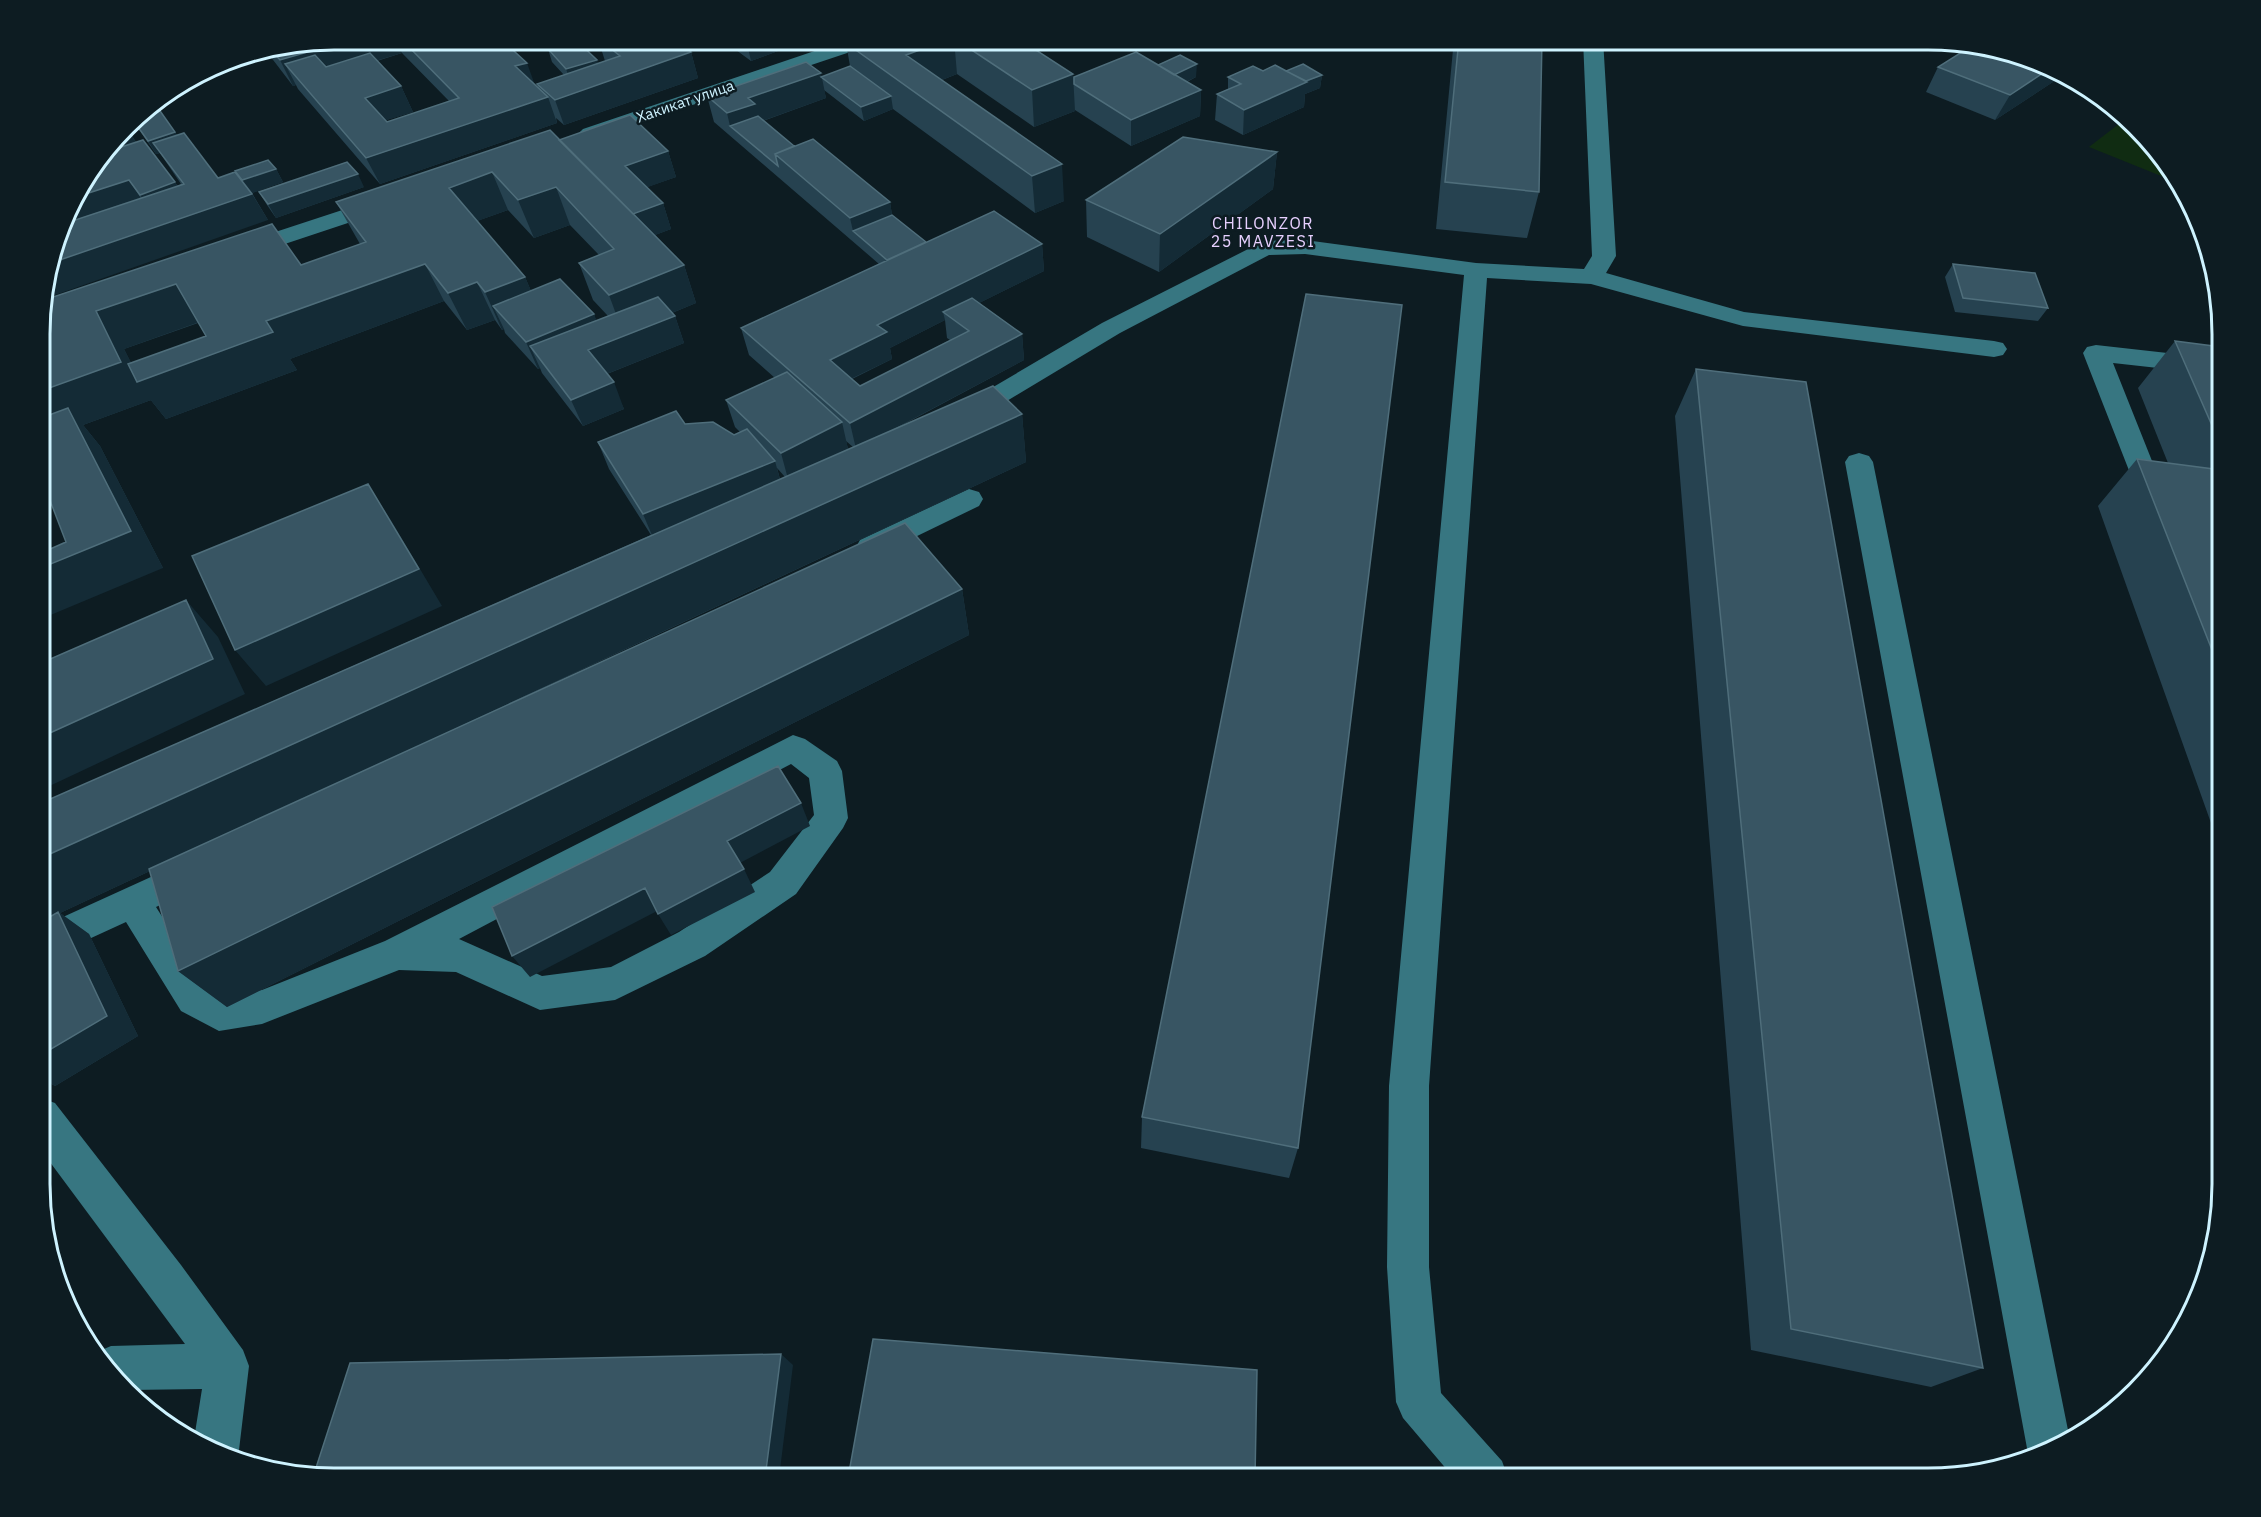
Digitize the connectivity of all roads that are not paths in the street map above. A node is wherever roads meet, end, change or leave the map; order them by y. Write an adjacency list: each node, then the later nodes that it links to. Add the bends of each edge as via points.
1 (815, 50): 3 (street, Хакикат улица)
2 (1594, 50): 7 (street, via 1604,256)
3 (565, 142)
4 (407, 195): 5 (street)
5 (214, 260)
6 (1476, 270): 7 (street); 10 (street, via 1305,247 1264,249 1111,328); 24 (street, via 1409,1086 1408,1267 1419,1402)
7 (1592, 277): 8 (street, via 1743,319)
8 (1994, 349)
9 (2212, 367): 12 (street, via 2096,352 2149,489)
10 (940, 430)
11 (1859, 462): 22 (street)
12 (2212, 498)
13 (969, 500): 14 (street)
14 (840, 561)
15 (218, 861): 16 (street)
16 (132, 902): 17 (street); 18 (street, via 194,999 219,1013 262,1007)
17 (50, 941)
18 (398, 953): 18 (street, via 459,956 540,993 615,983 693,944 783,883 831,818 825,771 793,748)
19 (50, 1128): 20 (street)
20 (227, 1366): 21 (street); 23 (street)
21 (117, 1368)
22 (2047, 1441)
23 (217, 1442)
24 (1476, 1468)

